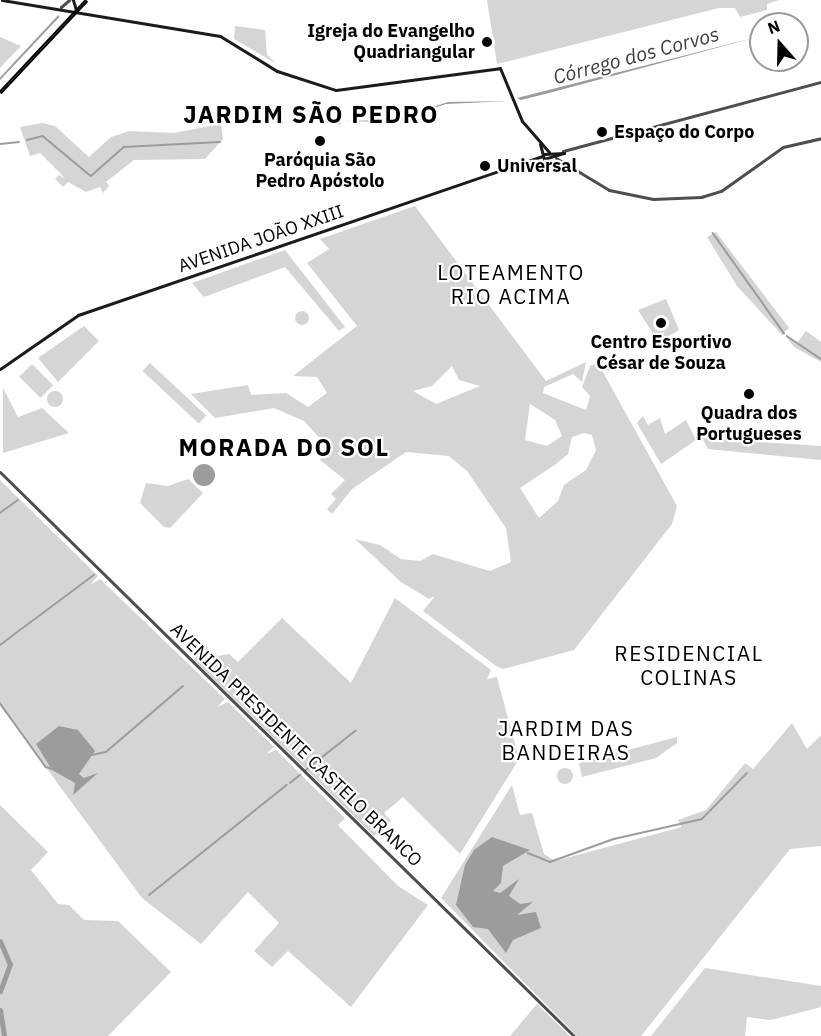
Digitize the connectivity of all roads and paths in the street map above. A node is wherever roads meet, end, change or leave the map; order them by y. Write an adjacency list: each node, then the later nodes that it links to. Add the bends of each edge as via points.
1 (2, 0): 3 (main road)
2 (71, 0): 3 (street); 4 (main road)
3 (61, 7): 4 (main road)
4 (78, 10): 7 (main road, via 220,36 277,71 336,90 500,68 522,121)
5 (821, 82): 9 (street, AVENIDA JOÃO XXIII)
6 (821, 138): 13 (street, via 783,147 709,197 629,195 600,186)
7 (539, 143): 8 (main road); 10 (main road)
8 (549, 152): 9 (main road, AVENIDA JOÃO XXIII); 10 (main road, AVENIDA JOÃO XXIII)
9 (563, 153): 11 (main road, AVENIDA JOÃO XXIII); 13 (street)
10 (544, 156): 11 (main road, AVENIDA JOÃO XXIII); 12 (main road); 14 (main road, AVENIDA JOÃO XXIII, via 78,315)
11 (556, 158): 13 (street)
12 (542, 165)
13 (567, 165)
14 (0, 369)
15 (0, 472): 16 (street, AVENIDA PRESIDENTE CASTELO BRANCO)
16 (574, 1036)

